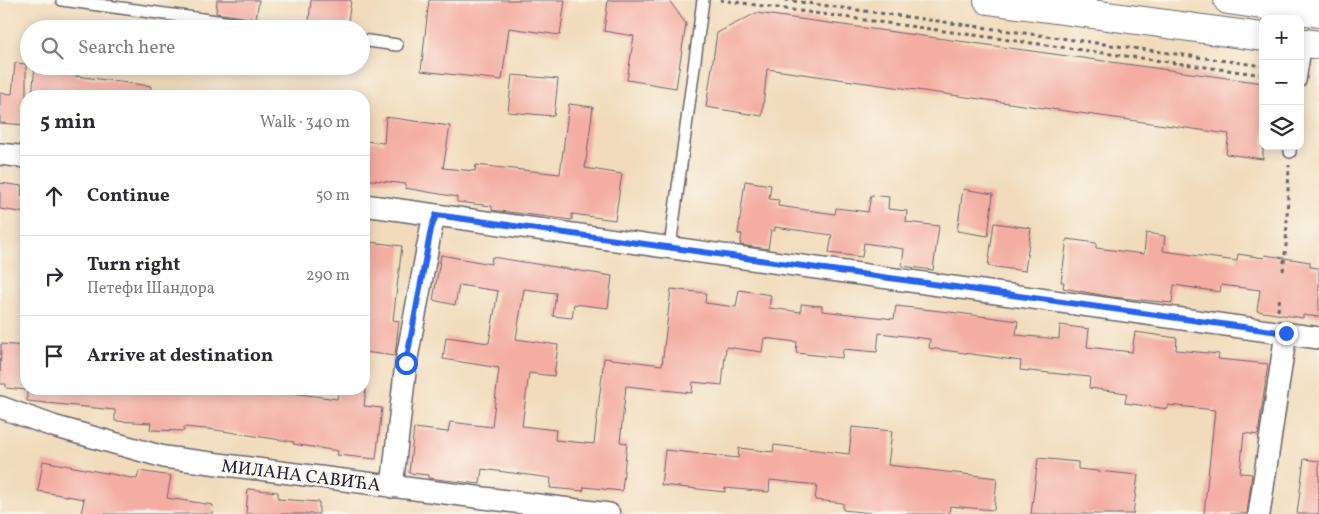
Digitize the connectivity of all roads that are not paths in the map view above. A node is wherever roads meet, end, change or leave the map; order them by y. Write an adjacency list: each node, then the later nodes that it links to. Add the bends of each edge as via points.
1 (62, 0): 6 (lane)
2 (703, 0): 16 (lane)
3 (988, 0): 7 (main road)
4 (1228, 0): 5 (main road)
5 (1319, 13)
6 (210, 20)
7 (1259, 36)
8 (370, 41): 10 (lane)
9 (1308, 43): 11 (lane)
10 (397, 45)
11 (1304, 62)
12 (0, 154): 13 (street)
13 (20, 156)
14 (370, 205): 15 (street)
15 (436, 215): 16 (street); 20 (street, via 406,363)
16 (670, 247): 17 (street)
17 (1286, 333): 18 (street); 22 (street)
18 (1319, 338)
19 (0, 407): 20 (street, МИЛАНА САВИЋА, via 53,426 164,457)
20 (392, 487): 21 (street, МИЛАНА САВИЋА)
21 (609, 514)
22 (1259, 514)

